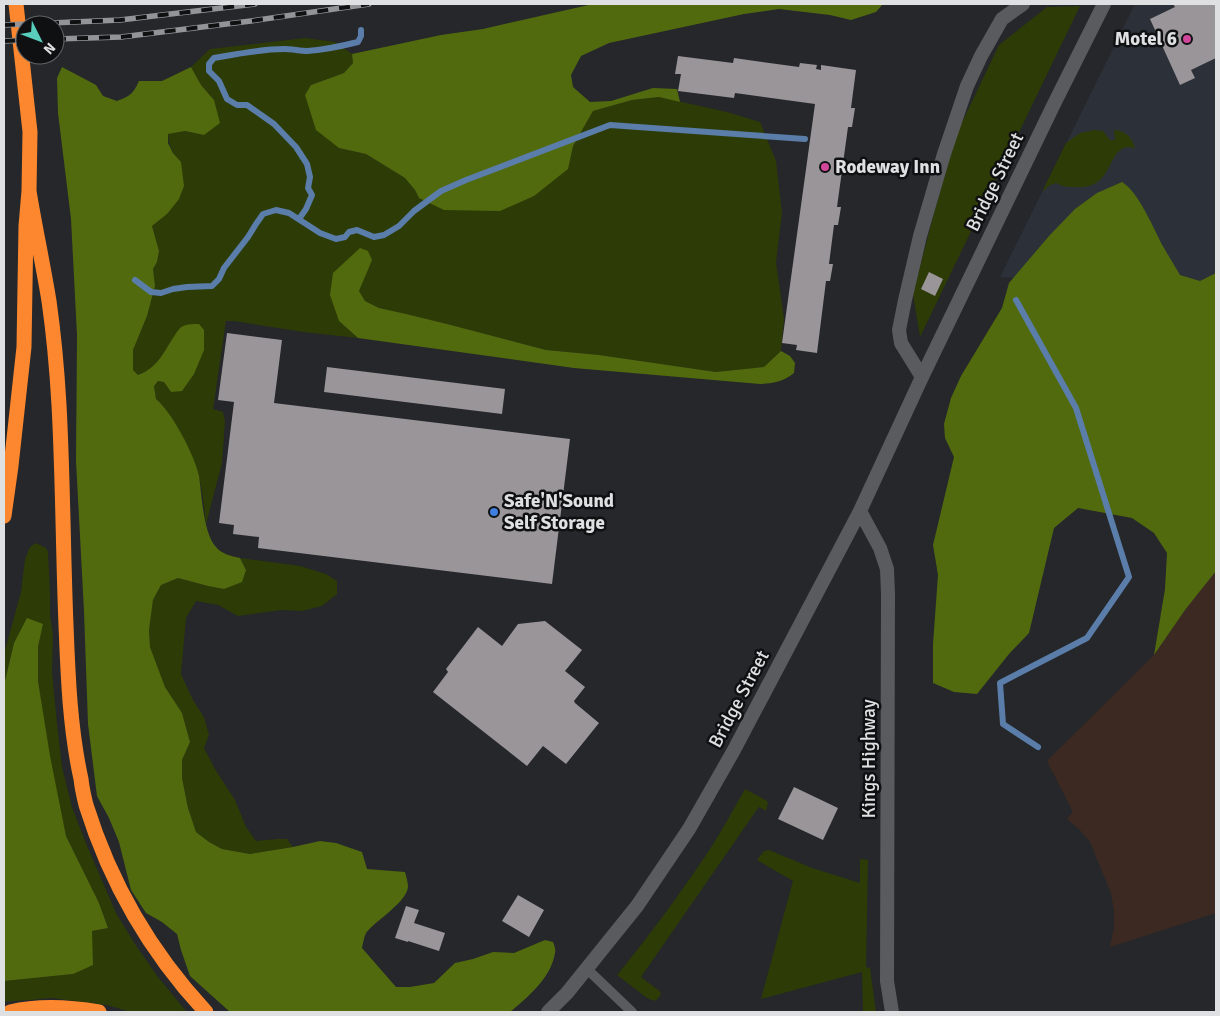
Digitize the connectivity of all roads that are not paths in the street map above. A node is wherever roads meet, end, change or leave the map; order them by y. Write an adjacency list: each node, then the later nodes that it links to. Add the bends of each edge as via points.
1 (16, 4): 4 (highway, via 30,132)
2 (1023, 4): 5 (main road, via 1002,18 967,86 920,236 899,330 900,341)
3 (1104, 4): 5 (main road, Bridge Street)
4 (28, 191): 7 (highway, via 24,347); 11 (highway, via 54,344 68,677 76,760 86,804 120,890 168,968)
5 (922, 377): 6 (main road, Bridge Street)
6 (860, 511): 8 (main road, Bridge Street, via 689,829 637,906); 14 (main road, Kings Highway, via 880,548 887,569 886,981)
7 (4, 516)
8 (587, 969): 12 (main road, Bridge Street); 13 (lane)
9 (10, 1012): 10 (highway, via 57,1007)
10 (99, 1012)
11 (206, 1012)
12 (548, 1012)
13 (632, 1012)
14 (892, 1012)

